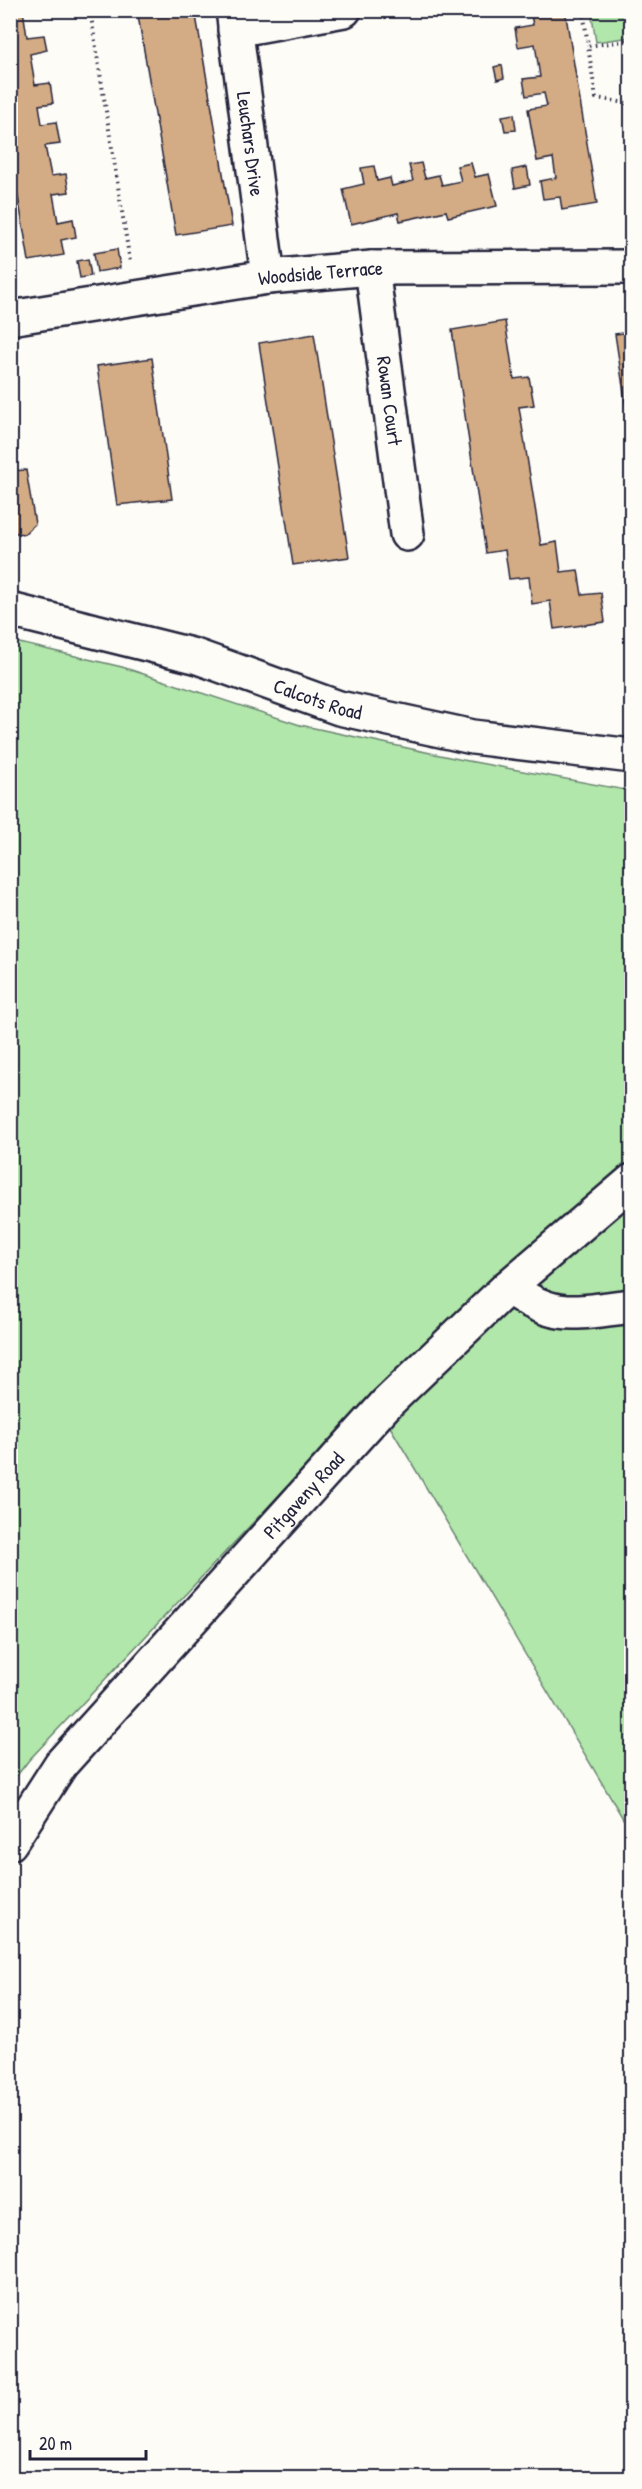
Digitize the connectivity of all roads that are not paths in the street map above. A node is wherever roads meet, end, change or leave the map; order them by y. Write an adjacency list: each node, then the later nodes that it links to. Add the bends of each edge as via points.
1 (344, 10): 2 (street)
2 (234, 20): 5 (street, Leuchars Drive)
3 (632, 267): 4 (street, Woodside Terrace)
4 (372, 268): 5 (street, Woodside Terrace); 7 (street, Rowan Court)
5 (268, 277): 6 (street, Woodside Terrace)
6 (10, 318)
7 (407, 534)
8 (10, 610): 9 (street, Calcots Road, via 195,656 339,708 474,737)
9 (632, 756)
10 (632, 1181): 11 (street, Pitgaveny Road)
11 (508, 1287): 12 (street, via 530,1304 560,1314); 13 (street, Pitgaveny Road, via 386,1404 69,1755)
12 (632, 1306)
13 (10, 1843)

